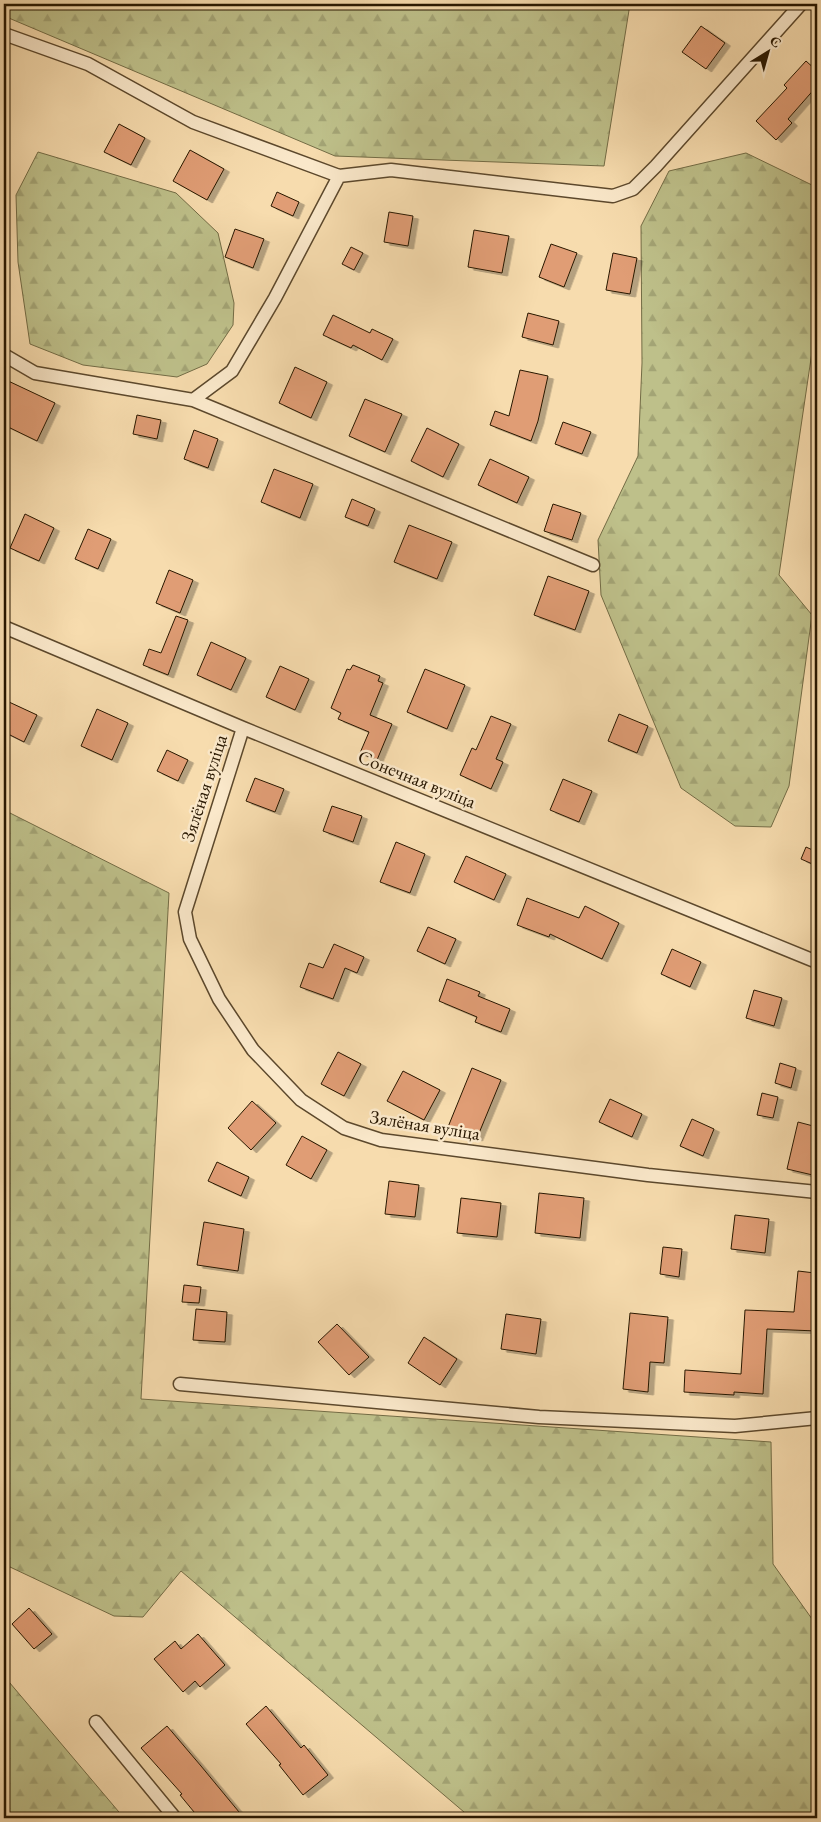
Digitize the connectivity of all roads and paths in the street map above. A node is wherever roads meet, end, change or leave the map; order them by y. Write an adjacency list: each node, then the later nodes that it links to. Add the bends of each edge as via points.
1 (802, 4): 3 (street, via 633,189 613,196 391,170)
2 (4, 34): 3 (street, via 88,64 193,122)
3 (339, 176): 5 (street, via 275,298 232,371)
4 (4, 354): 5 (street, via 34,373)
5 (193, 400): 6 (street)
6 (593, 565)
7 (4, 627): 8 (street, Сонечная вуліца)
8 (243, 728): 9 (street, Сонечная вуліца); 10 (street, Зялёная вуліца, via 185,912 190,939 219,999 252,1050 301,1100 344,1128 381,1140 648,1175)
9 (817, 962)
10 (817, 1192)
11 (180, 1384): 12 (street, via 539,1417 735,1426)
12 (817, 1418)
13 (96, 1722): 14 (street)
14 (175, 1818)

